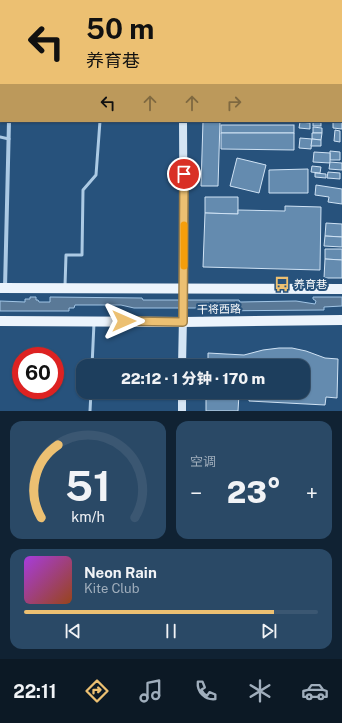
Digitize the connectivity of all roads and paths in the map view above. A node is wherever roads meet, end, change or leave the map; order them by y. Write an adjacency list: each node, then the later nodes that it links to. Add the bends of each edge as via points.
1 (9, 122): 5 (street)
2 (100, 122): 7 (lane, via 96,175 83,190 82,255 66,255)
3 (183, 122): 9 (main road)
4 (0, 137): 5 (lane)
5 (9, 139): 6 (street)
6 (2, 288): 7 (main road, 干将西路)
7 (65, 289): 9 (main road, 干将西路)
8 (342, 289): 9 (main road, 干将西路)
9 (184, 292): 10 (main road, bridge)
10 (183, 318): 11 (main road, 干将西路); 13 (main road, 干将西路); 15 (main road)
11 (342, 320)
12 (0, 321): 13 (main road, 干将西路)
13 (94, 321): 14 (lane)
14 (92, 359)
15 (182, 359)
16 (91, 399): 18 (lane)
17 (182, 399): 19 (main road)
18 (90, 411)
19 (182, 411)

